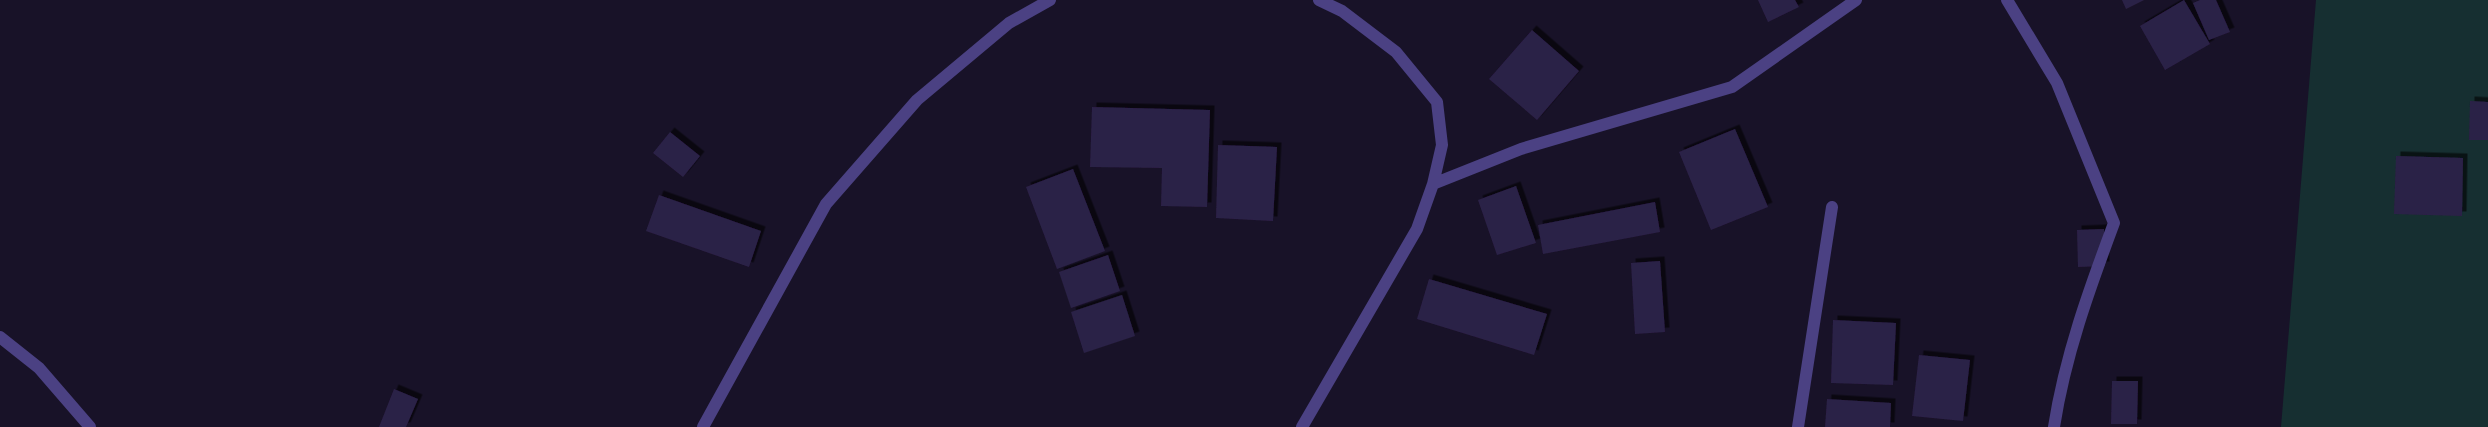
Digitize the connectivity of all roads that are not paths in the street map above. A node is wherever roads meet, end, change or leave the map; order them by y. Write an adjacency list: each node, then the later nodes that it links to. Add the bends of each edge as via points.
1 (1050, 0): 9 (street, via 1009,23 917,100 826,204)
2 (1319, 0): 5 (street, via 1342,11 1396,52 1437,102 1442,145)
3 (1856, 0): 5 (street, via 1732,87 1521,149)
4 (2007, 0): 12 (street, via 2057,83 2114,224 2088,292 2061,379)
5 (1433, 184): 10 (street, via 1416,229)
6 (1832, 207): 11 (street)
7 (0, 337): 8 (street, via 39,368)
8 (90, 427)
9 (703, 427)
10 (1302, 427)
11 (1798, 427)
12 (2054, 427)

